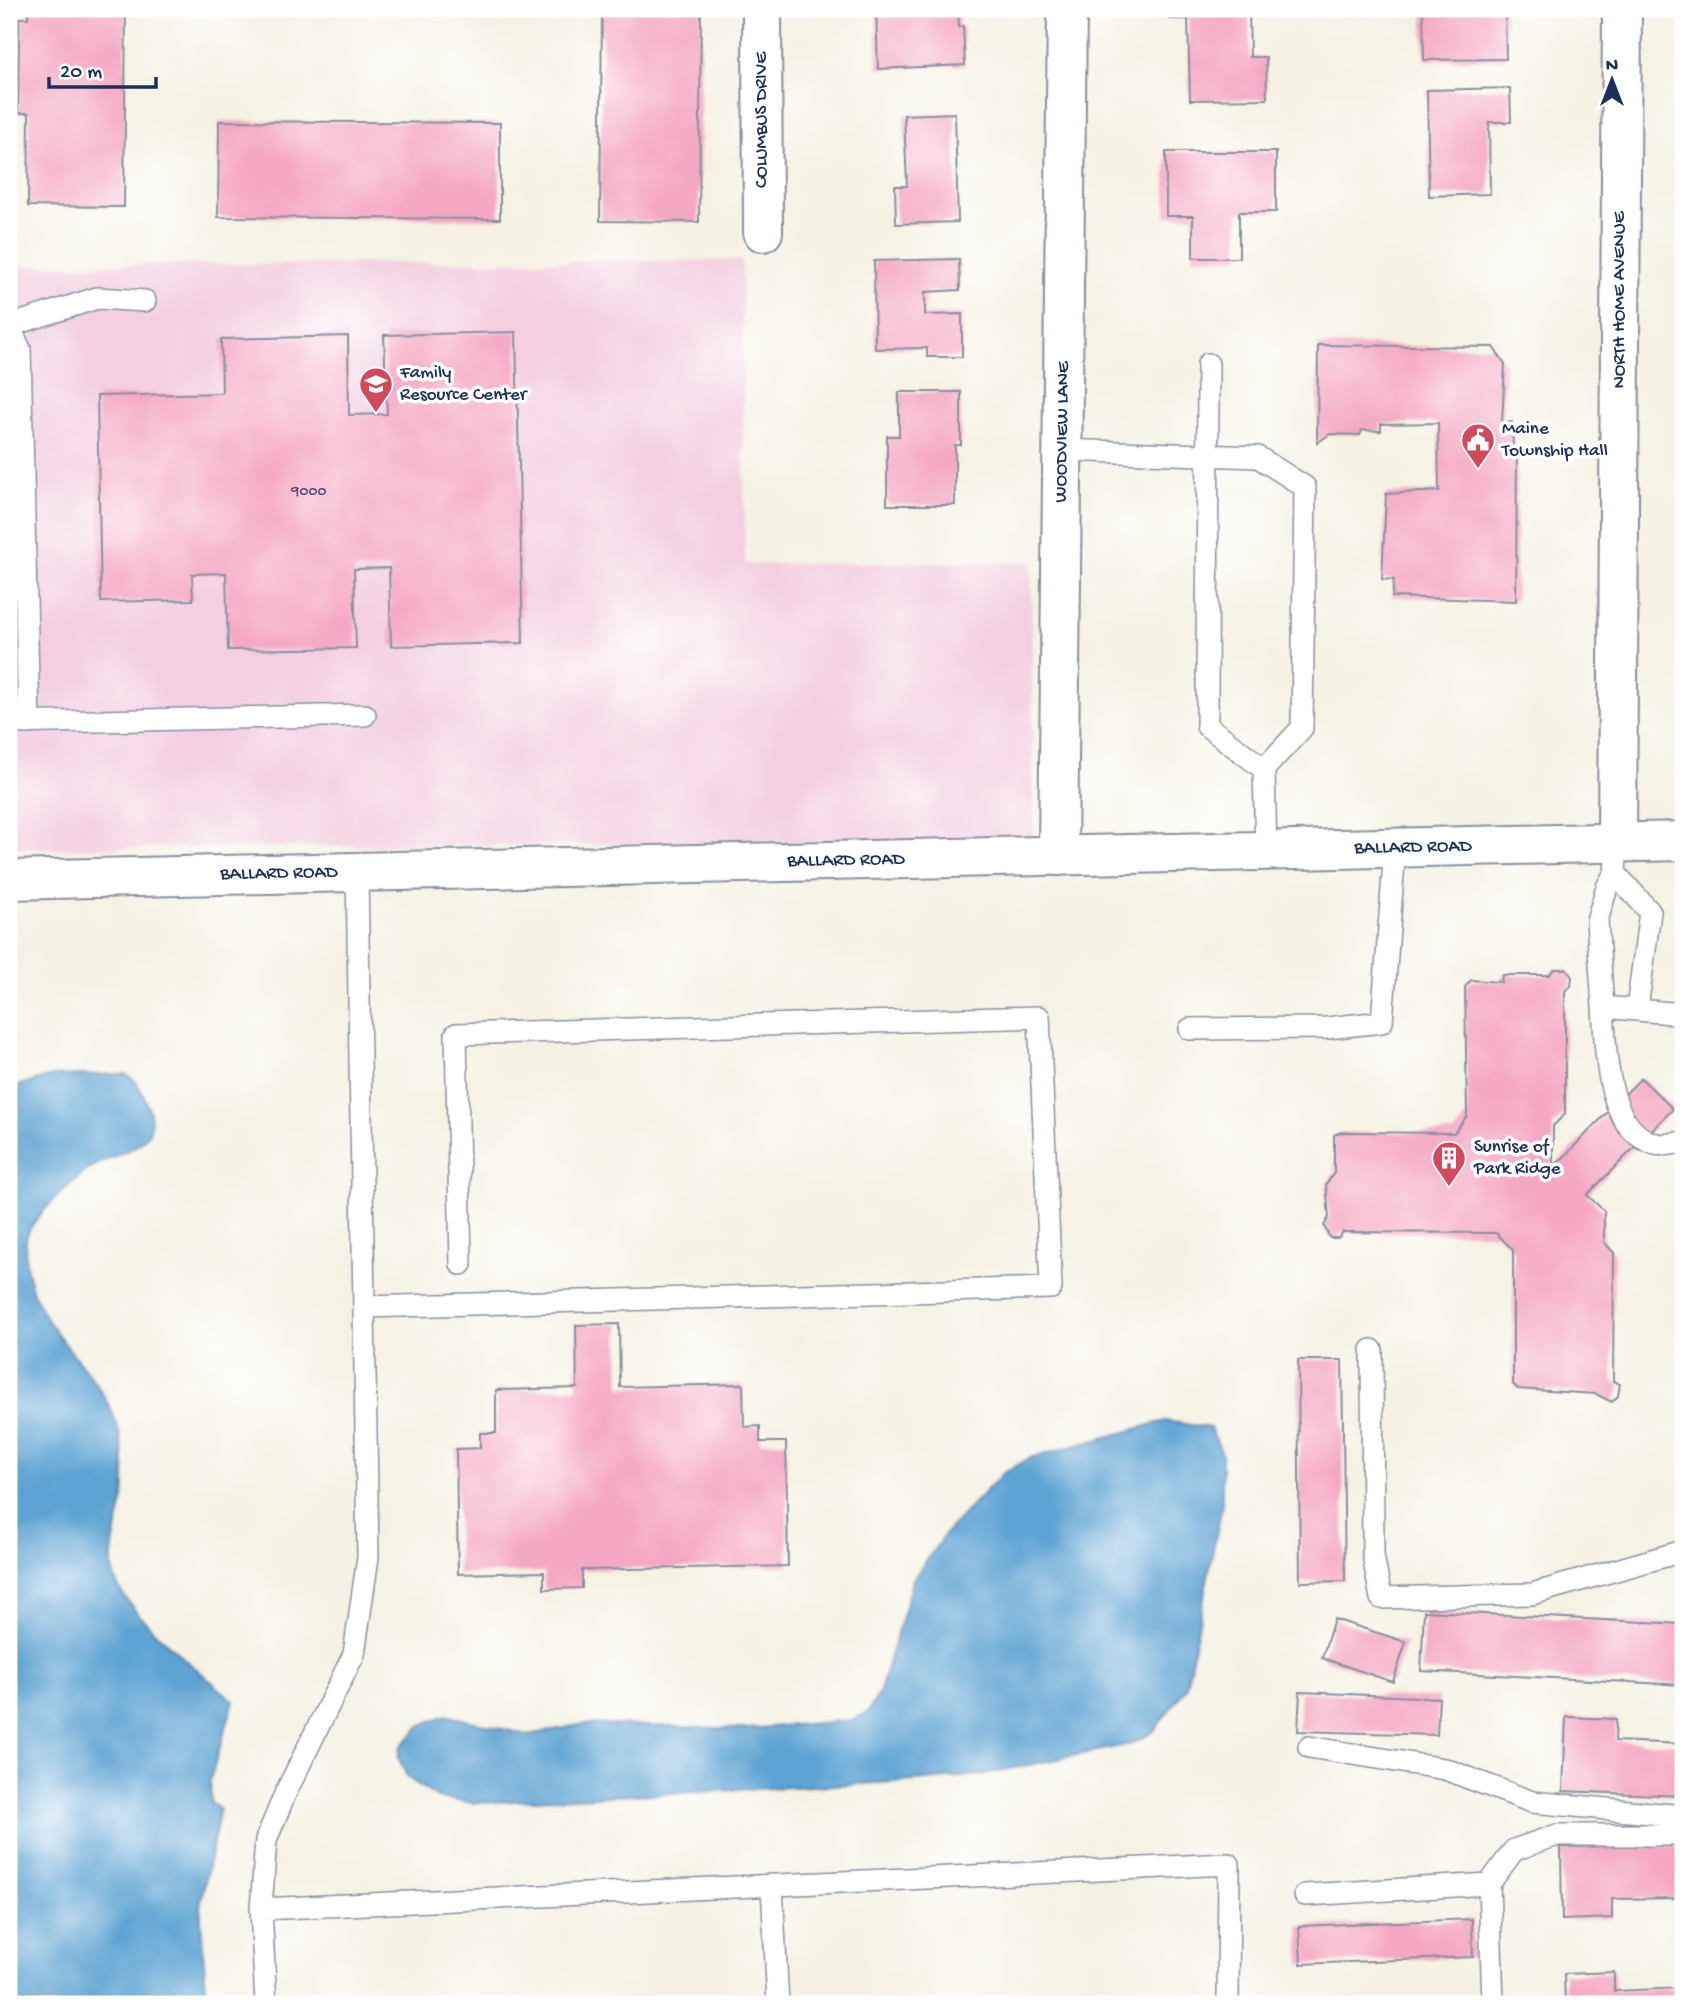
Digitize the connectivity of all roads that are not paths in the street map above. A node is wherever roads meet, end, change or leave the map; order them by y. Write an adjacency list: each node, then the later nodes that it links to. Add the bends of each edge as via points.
1 (762, 9): 4 (street, COLUMBUS DRIVE)
2 (1067, 9): 8 (street, WOODVIEW LANE)
3 (1622, 9): 17 (street, NORTH HOME AVENUE)
4 (763, 232)
5 (145, 301): 6 (lane, via 97,298)
6 (9, 326): 11 (lane, via 20,349)
7 (1208, 364): 9 (lane)
8 (1062, 450): 9 (lane); 16 (street, WOODVIEW LANE)
9 (1208, 454): 12 (lane, via 1207,726); 12 (lane, via 1258,457 1305,487 1302,728)
10 (365, 715): 11 (lane)
11 (19, 723)
12 (1264, 769): 15 (lane)
13 (1683, 842): 17 (street, BALLARD ROAD)
14 (1395, 848): 15 (street, BALLARD ROAD); 17 (street, BALLARD ROAD); 23 (lane, via 1381,1022 1327,1028)
15 (1266, 851): 16 (street, BALLARD ROAD)
16 (1058, 856): 18 (street, BALLARD ROAD)
17 (1616, 858): 20 (lane, via 1597,920); 21 (lane, via 1650,912)
18 (357, 872): 19 (street, BALLARD ROAD); 26 (lane)
19 (9, 880)
20 (1603, 1007): 21 (lane); 24 (lane, via 1611,1091 1629,1129 1657,1145)
21 (1637, 1009): 22 (lane)
22 (1683, 1014)
23 (1190, 1029)
24 (1683, 1142)
25 (461, 1264): 26 (lane, via 456,1034 1039,1017 1051,1288)
26 (365, 1307): 35 (lane, via 368,1557 362,1608 354,1654 266,1840)
27 (1372, 1350): 28 (lane, via 1373,1555 1381,1598 1532,1594)
28 (1683, 1551)
29 (1309, 1747): 30 (lane, via 1445,1769 1532,1802)
30 (1683, 1816)
31 (1683, 1835): 32 (lane, via 1557,1835 1514,1850)
32 (1489, 1884): 34 (lane); 39 (lane)
33 (772, 1886): 35 (lane); 37 (lane); 38 (lane, via 1229,1864)
34 (1305, 1895)
35 (261, 1909): 36 (lane)
36 (266, 2004)
37 (778, 2004)
38 (1228, 2004)
39 (1493, 2004)

